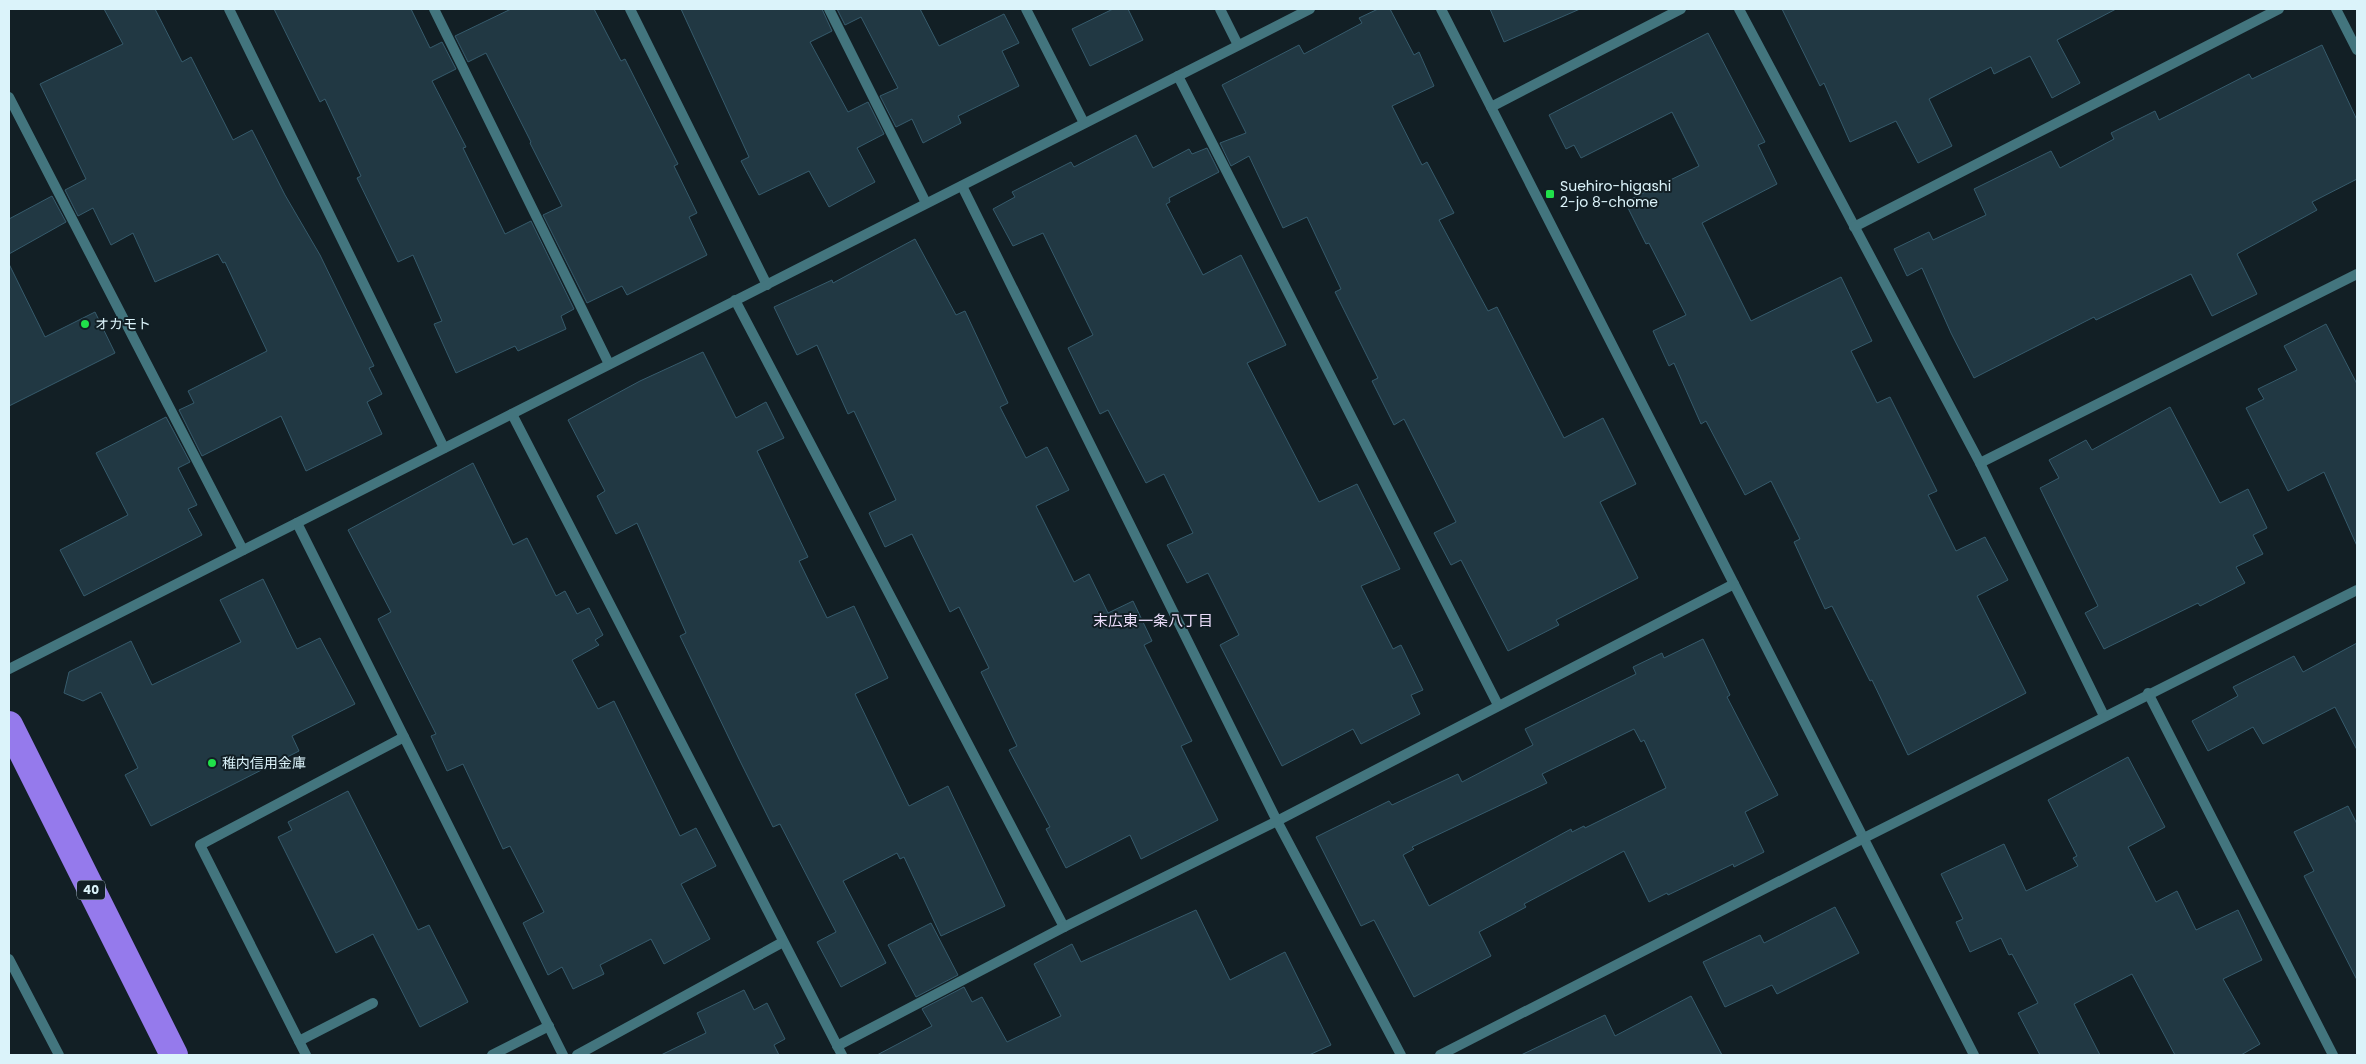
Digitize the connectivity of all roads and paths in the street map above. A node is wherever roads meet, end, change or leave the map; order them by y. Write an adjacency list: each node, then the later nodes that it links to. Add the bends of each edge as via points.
1 (229, 9): 27 (street)
2 (434, 9): 25 (street)
3 (630, 9): 23 (street)
4 (829, 9): 20 (street)
5 (1026, 9): 18 (street)
6 (1220, 9): 13 (street)
7 (1310, 9): 13 (street)
8 (1441, 9): 17 (street)
9 (1681, 9): 17 (street)
10 (1739, 9): 21 (street)
11 (2279, 9): 21 (street)
12 (2336, 9): 14 (street)
13 (1238, 45): 15 (street)
14 (2357, 50)
15 (1178, 76): 18 (street); 35 (street)
16 (9, 97): 30 (street)
17 (1491, 107): 31 (street)
18 (1084, 124): 19 (street)
19 (962, 186): 20 (street); 39 (street)
20 (926, 203): 23 (street)
21 (1854, 227): 28 (street)
22 (2357, 274): 28 (street)
23 (766, 285): 24 (street)
24 (735, 300): 25 (street); 41 (street)
25 (609, 364): 26 (street)
26 (512, 414): 27 (street); 42 (street)
27 (444, 448): 29 (street)
28 (1980, 463): 36 (street)
29 (296, 523): 30 (street); 38 (street)
30 (243, 550): 33 (street)
31 (1734, 584): 35 (street); 40 (street)
32 (2357, 590): 34 (street)
33 (9, 669)
34 (2148, 693): 36 (street); 57 (street)
35 (1498, 705): 39 (street)
36 (2104, 716): 40 (street)
37 (9, 725): 49 (highway, 40)
38 (404, 737): 45 (street); 46 (street, via 200,845)
39 (1277, 821): 41 (street); 54 (street)
40 (1864, 838): 55 (street); 56 (street)
41 (1064, 927): 47 (street)
42 (783, 942): 47 (street); 53 (street)
43 (9, 959): 48 (street)
44 (373, 1003): 46 (street)
45 (549, 1026): 51 (street); 52 (street)
46 (299, 1041): 50 (street)
47 (839, 1051)
48 (59, 1055)
49 (174, 1055)
50 (306, 1055)
51 (492, 1055)
52 (563, 1055)
53 (577, 1055)
54 (1401, 1055)
55 (1440, 1055)
56 (1974, 1055)
57 (2333, 1055)

